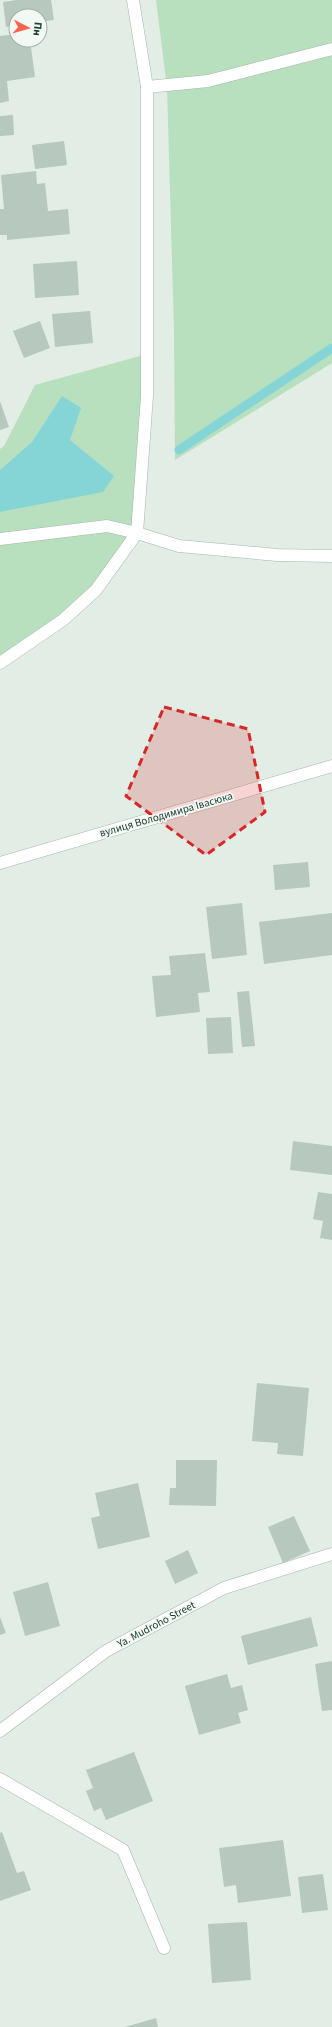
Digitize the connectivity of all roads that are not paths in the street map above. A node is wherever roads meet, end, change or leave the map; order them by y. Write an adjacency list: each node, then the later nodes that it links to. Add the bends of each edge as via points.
1 (133, 0): 3 (street)
2 (332, 49): 3 (street, via 208,81)
3 (147, 87): 4 (street, via 147,396)
4 (137, 533): 5 (street, via 107,526); 6 (street, via 179,546 277,555); 7 (street, via 96,590 63,620)
5 (0, 538)
6 (332, 556)
7 (0, 663)
8 (332, 766): 9 (street, вулиця Володимира Івасюка)
9 (0, 863)
10 (332, 1554): 11 (street, Ya. Mudroho Street, via 224,1588 106,1651)
11 (0, 1731)
12 (0, 1779): 13 (street, via 123,1850)
13 (164, 1948)

